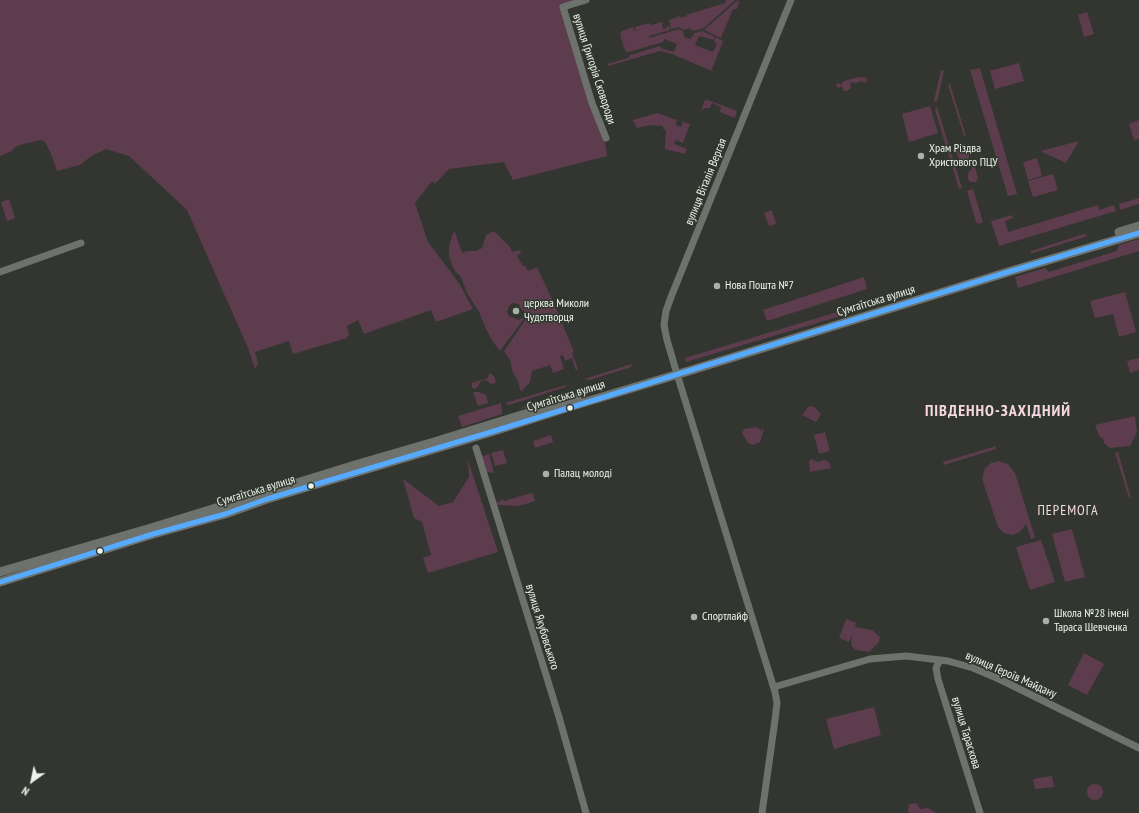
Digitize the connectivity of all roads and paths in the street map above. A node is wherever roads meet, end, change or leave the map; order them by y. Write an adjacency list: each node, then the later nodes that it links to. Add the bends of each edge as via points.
1 (586, 0): 3 (street, вулиця Григорія Сковороди, via 563,7 592,103)
2 (791, 0): 8 (street, вулиця Віталія Вергая, via 666,311 665,330)
3 (606, 138)
4 (1139, 226): 8 (main road, Сумгаїтська вулиця)
5 (1139, 233): 8 (main road, Сумгаїтська вулиця)
6 (81, 243): 7 (street)
7 (0, 272)
8 (676, 372): 10 (main road, Сумгаїтська вулиця, via 225,514); 14 (street, вулиця Віталія Вергая)
9 (476, 448): 16 (street, вулиця Якубовського)
10 (171, 525): 11 (main road, Сумгаїтська вулиця); 12 (main road, Сумгаїтська вулиця)
11 (0, 572)
12 (0, 582)
13 (940, 660): 14 (street, вулиця Героїв Майдану, via 906,656 870,659); 15 (street, вулиця Героїв Майдану, via 958,663 989,675); 18 (street, вулиця Тараскова, via 936,668 938,679)
14 (774, 687): 17 (street, вулиця Віталія Вергая, via 776,710)
15 (1139, 748)
16 (586, 813)
17 (762, 813)
18 (980, 813)

